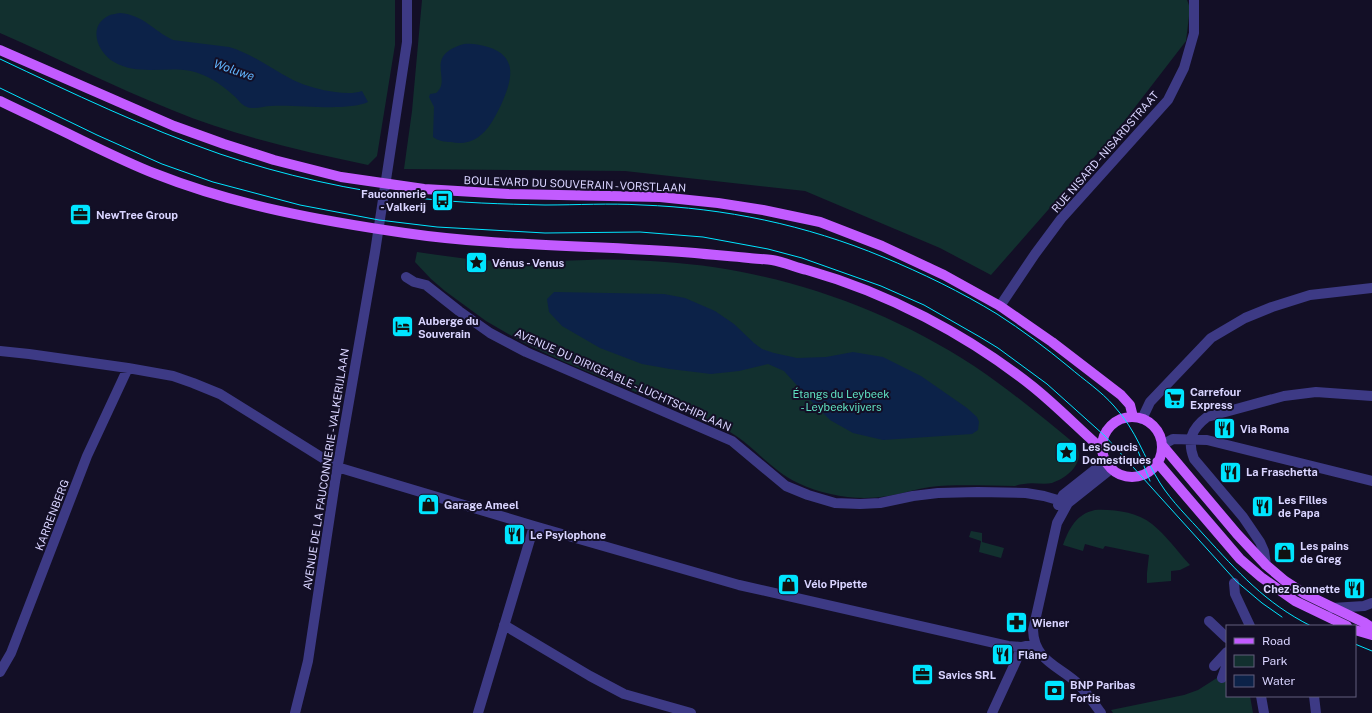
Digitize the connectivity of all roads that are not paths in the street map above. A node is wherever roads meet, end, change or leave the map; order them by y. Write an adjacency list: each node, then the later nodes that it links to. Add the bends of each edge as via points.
1 (407, 0): 5 (street, via 407,42)
2 (1194, 0): 9 (street, RUE NISARD - NISARDSTRAAT, via 1194,33 1184,68 1168,100 1061,219)
3 (0, 50): 5 (main road, BOULEVARD DU SOUVERAIN - VORSTLAAN, via 174,126 224,144 341,177)
4 (0, 101): 6 (main road, via 92,146 157,174 209,192 298,215)
5 (384, 184): 6 (street); 9 (main road, BOULEVARD DU SOUVERAIN - VORSTLAAN, via 508,194 660,197 763,210 820,222 882,246 944,275)
6 (378, 229): 16 (main road, via 437,238 637,249 771,260 835,278 920,314 978,348 1031,386); 19 (street, AVENUE DE LA FAUCONNERIE - VALKERIJLAAN, via 366,311)
7 (406, 277): 21 (street, AVENUE DU DIRIGEABLE - LUCHTSCHIPLAAN, via 426,285 490,333 526,352 732,441 786,486 808,495 835,503 860,504 938,493 1026,493)
8 (1372, 288): 13 (street, via 1310,295 1245,318 1211,338)
9 (1000, 306): 13 (main road, BOULEVARD DU SOUVERAIN - VORSTLAAN, via 1121,395)
10 (0, 351): 11 (street)
11 (128, 368): 19 (street, via 173,376 220,394); 40 (street, KARRENBERG, via 87,456 11,653)
12 (1372, 396): 14 (street, via 1316,392 1284,396 1207,418)
13 (1138, 418): 15 (main road, via 1149,422 1155,428); 16 (main road, via 1120,420 1110,427)
14 (1190, 438): 15 (street, via 1173,438); 20 (street); 23 (street, via 1194,459 1243,517 1260,542)
15 (1162, 445): 17 (main road); 23 (main road)
16 (1103, 450): 18 (main road)
17 (1158, 462): 18 (main road, via 1150,470 1137,476 1122,475); 30 (main road, via 1240,559 1295,601)
18 (1109, 465): 21 (street, via 1063,495)
19 (337, 467): 22 (street); 44 (street, AVENUE DE LA FAUCONNERIE - VALKERIJLAAN, via 308,661)
20 (1372, 481)
21 (1064, 502): 35 (street, via 1057,506 1057,523 1033,630)
22 (534, 526): 28 (street); 36 (street, via 739,585)
23 (1266, 565): 26 (main road, via 1285,581)
24 (1234, 583): 29 (street, via 1235,594)
25 (1372, 603): 26 (street)
26 (1332, 608): 31 (main road)
27 (1209, 621): 34 (street)
28 (504, 625): 45 (street); 46 (street, via 624,694)
29 (1250, 625)
30 (1345, 625)
31 (1372, 628)
32 (1356, 630): 33 (main road)
33 (1372, 635)
34 (1226, 637)
35 (1034, 644): 36 (street); 48 (street, via 1041,655 1076,682)
36 (1021, 647): 47 (street)
37 (1226, 653): 38 (street)
38 (1214, 666)
39 (1226, 667): 41 (street)
40 (0, 672)
41 (1222, 678)
42 (1261, 697): 49 (street)
43 (1314, 697): 50 (street)
44 (295, 713)
45 (478, 713)
46 (691, 713)
47 (992, 713)
48 (1101, 713)
49 (1264, 713)
50 (1316, 713)

